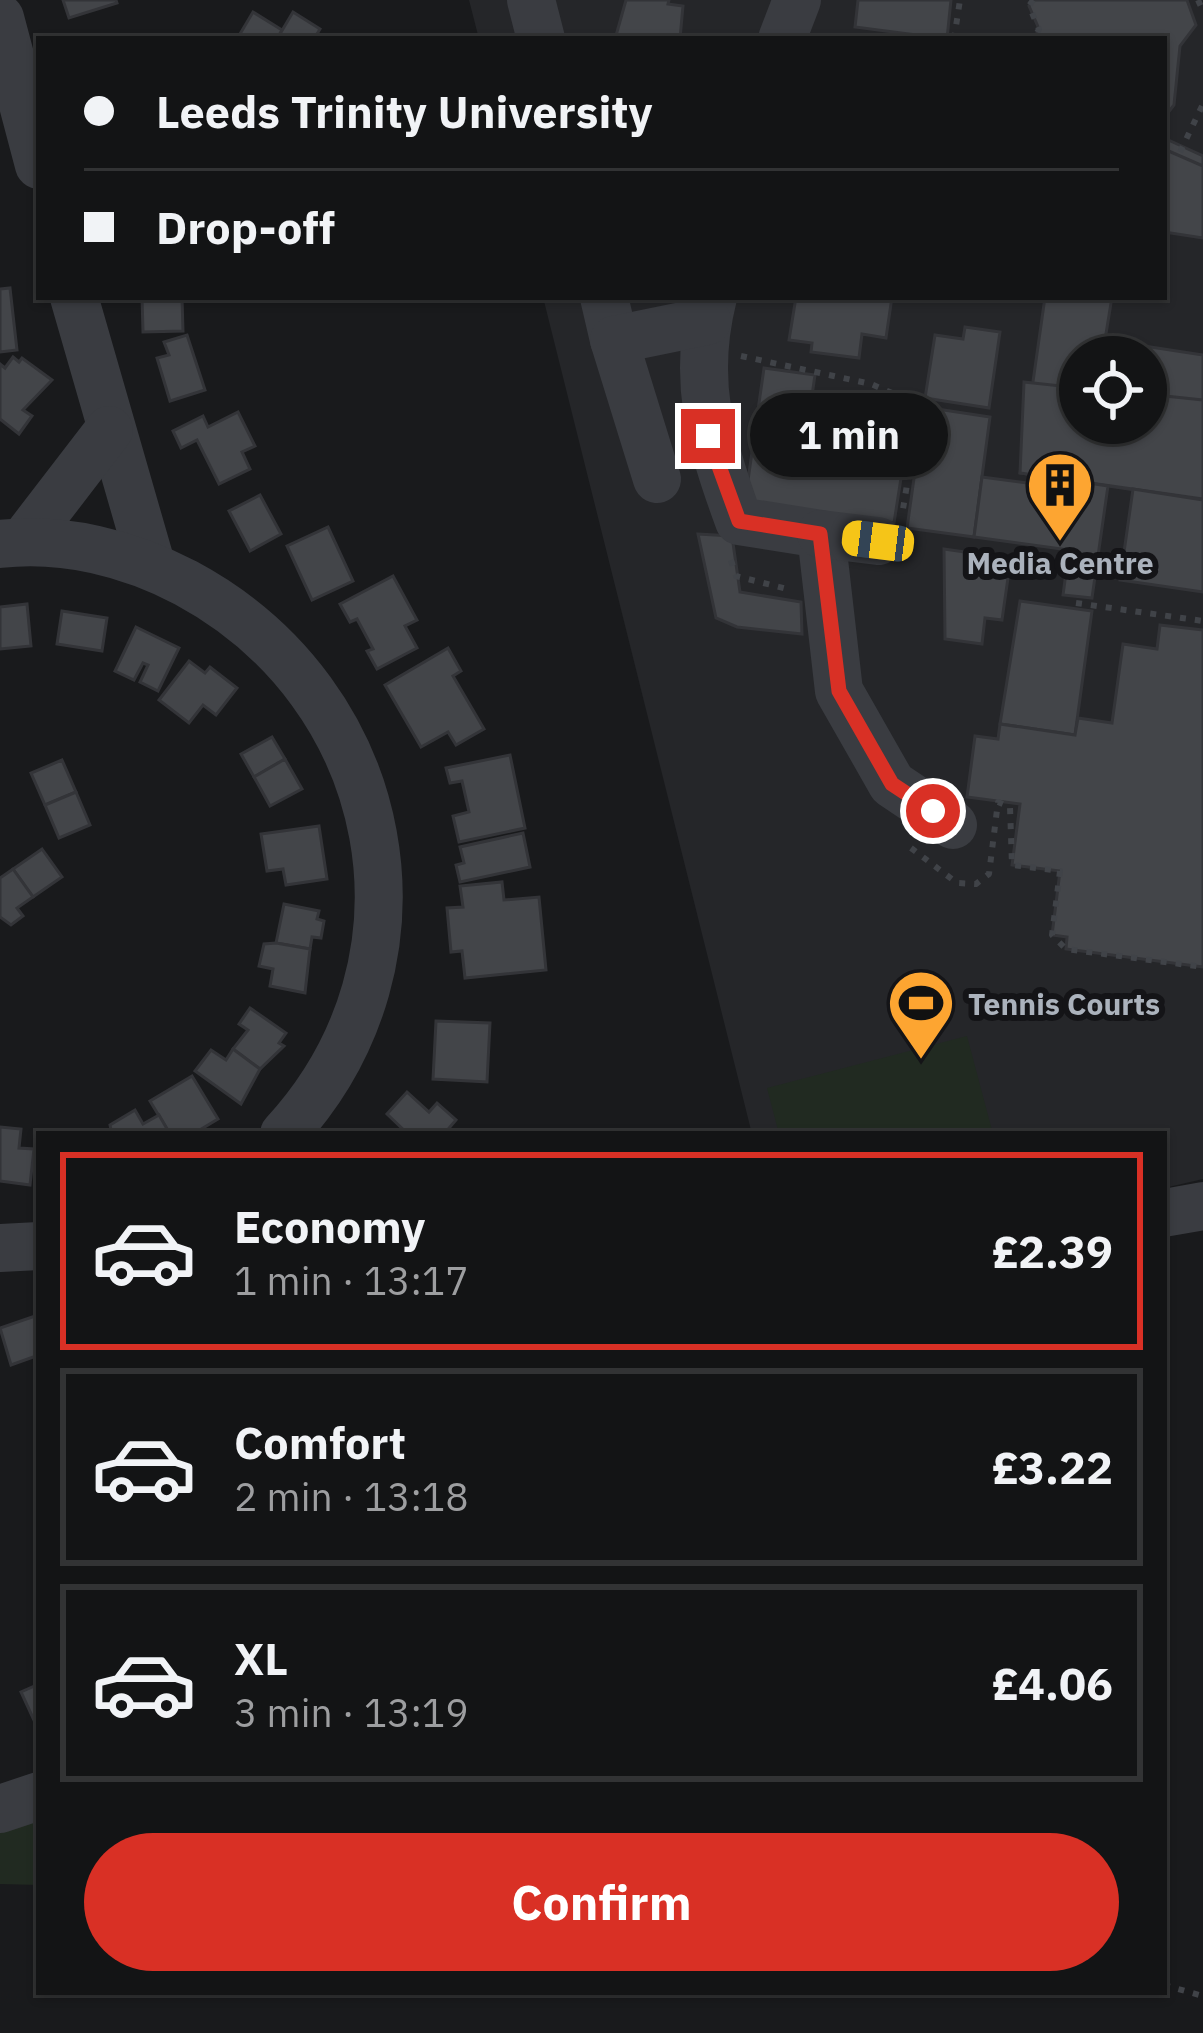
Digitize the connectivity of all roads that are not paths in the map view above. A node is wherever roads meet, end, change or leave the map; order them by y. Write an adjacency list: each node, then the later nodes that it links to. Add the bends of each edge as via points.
1 (531, 0): 4 (street)
2 (797, 0): 5 (street)
3 (0, 19): 6 (street)
4 (540, 36)
5 (783, 36)
6 (36, 154)
7 (75, 300): 10 (street)
8 (609, 318): 9 (street); 11 (street)
9 (707, 323): 12 (street, via 708,436 739,521)
10 (109, 430): 14 (street); 15 (street)
11 (658, 478)
12 (820, 534): 13 (street); 16 (street, via 839,691 892,784)
13 (878, 541)
14 (11, 543): 15 (street, via 88,547)
15 (151, 565): 17 (street, via 232,608 300,671 348,748 376,836 380,927 359,1017 317,1098)
16 (935, 822)
17 (287, 1131)
18 (1203, 1206): 19 (street)
19 (1167, 1212)
20 (36, 1246): 21 (street)
21 (0, 1248)
22 (36, 1797): 23 (street)
23 (0, 1809)

